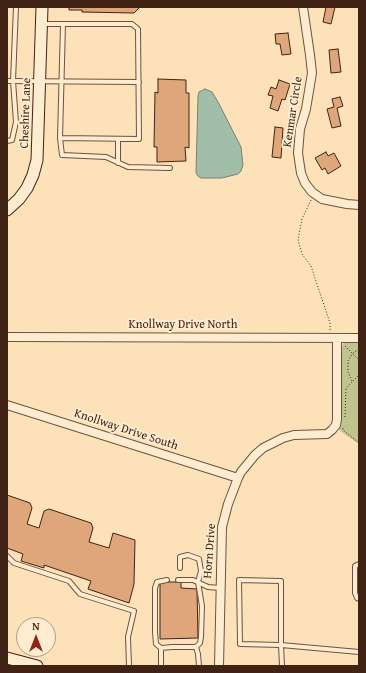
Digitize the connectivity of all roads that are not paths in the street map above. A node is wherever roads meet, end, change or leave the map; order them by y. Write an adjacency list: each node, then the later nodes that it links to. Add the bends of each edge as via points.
1 (16, 7): 7 (lane)
2 (42, 7): 4 (street, Cheshire Lane)
3 (303, 7): 16 (street, Kenmar Circle, via 312,73 300,129 298,153 301,173 305,183 322,199)
4 (42, 24): 5 (lane); 8 (street, Cheshire Lane)
5 (63, 24): 9 (lane); 10 (lane, via 132,24 138,29)
6 (7, 81): 7 (lane)
7 (13, 81): 8 (lane); 13 (lane, via 16,122 12,140)
8 (40, 81): 9 (lane); 17 (street, Cheshire Lane, via 37,160 27,188)
9 (62, 82): 10 (lane); 11 (lane)
10 (139, 82): 12 (lane, via 139,139)
11 (60, 138): 12 (lane); 14 (lane, via 62,155 106,158)
12 (118, 139): 14 (lane)
13 (7, 141)
14 (118, 163): 15 (lane, via 128,168)
15 (170, 168)
16 (359, 205)
17 (7, 210)
18 (7, 337): 19 (street, Knollway Drive North)
19 (334, 338): 20 (street, Knollway Drive North); 22 (street, Horn Drive, via 336,425 327,434 305,434 273,442 255,455)
20 (359, 338)
21 (7, 405): 22 (street, Knollway Drive South)
22 (238, 478): 29 (street, Horn Drive, via 222,527)
23 (7, 556): 37 (lane, via 14,563 69,581 80,594 134,611 128,637)
24 (359, 564): 30 (lane, via 355,566 355,593)
25 (180, 568): 28 (lane, via 180,557 188,555 199,559 201,570)
26 (167, 580): 33 (lane, via 157,582 155,588 156,644)
27 (178, 580): 28 (lane)
28 (198, 582): 29 (lane, via 208,587); 32 (lane, via 202,606 200,644)
29 (220, 588): 40 (street, Horn Drive)
30 (359, 599)
31 (281, 645): 31 (lane, via 281,581 239,580 240,644); 34 (lane); 41 (lane)
32 (196, 647): 33 (lane); 39 (lane)
33 (161, 648): 38 (lane)
34 (359, 652)
35 (7, 658): 36 (street)
36 (37, 666)
37 (129, 666)
38 (161, 666)
39 (199, 666)
40 (219, 666)
41 (282, 666)

